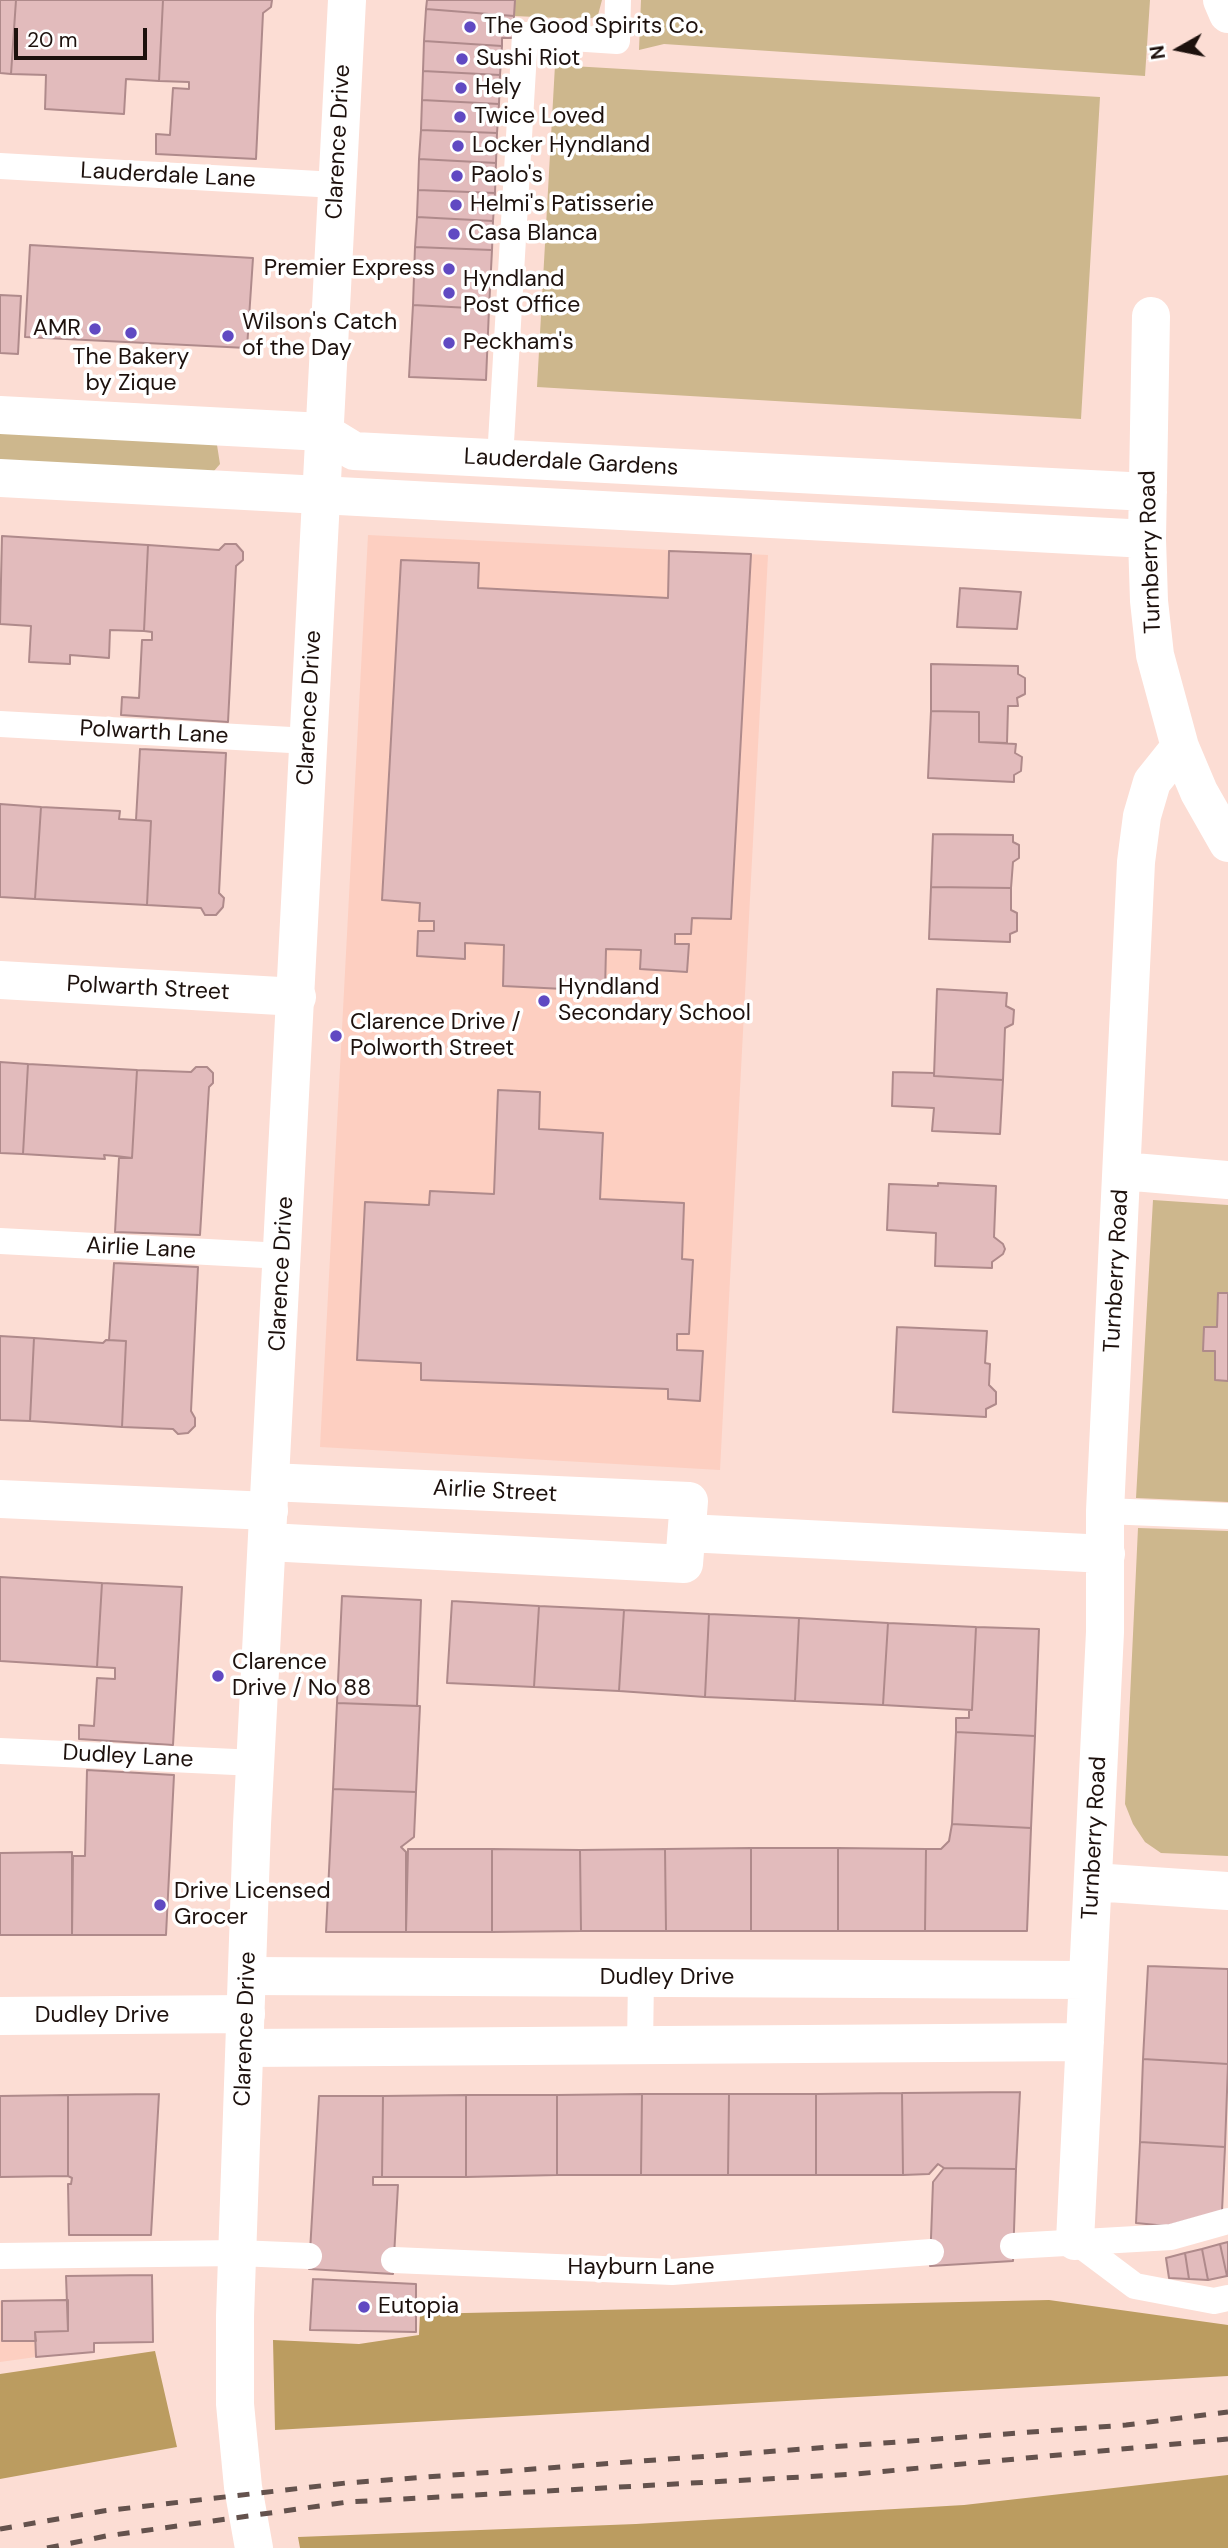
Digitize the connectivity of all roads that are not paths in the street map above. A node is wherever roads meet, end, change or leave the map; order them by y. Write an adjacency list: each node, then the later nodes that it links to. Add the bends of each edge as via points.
1 (347, 0): 6 (street, Clarence Drive)
2 (618, 0): 10 (lane, via 617,41 525,35)
3 (1222, 0): 4 (street)
4 (1228, 14)
5 (0, 166): 6 (lane, Lauderdale Lane)
6 (336, 185): 9 (street, Clarence Drive)
7 (1152, 316): 12 (street, Turnberry Road)
8 (0, 415): 9 (street, Lauderdale Gardens)
9 (323, 432): 10 (street, Lauderdale Gardens, via 354,451); 13 (street, Clarence Drive)
10 (500, 459): 12 (street, Lauderdale Gardens)
11 (0, 478): 13 (street, Lauderdale Gardens)
12 (1148, 492): 14 (street, Turnberry Road)
13 (320, 495): 14 (street, Lauderdale Gardens); 16 (street, Clarence Drive)
14 (1147, 539): 17 (street, Turnberry Road, via 1155,654)
15 (0, 724): 16 (lane, Polwarth Lane)
16 (309, 741): 20 (street, Clarence Drive)
17 (1180, 747): 18 (street); 21 (street, Turnberry Road, via 1152,782 1140,827)
18 (1228, 843)
19 (0, 981): 20 (street, Polwarth Street)
20 (297, 997): 24 (street, Clarence Drive)
21 (1122, 1171): 22 (street); 26 (street, Turnberry Road)
22 (1228, 1180)
23 (0, 1241): 24 (lane, Airlie Lane)
24 (283, 1256): 27 (street, Clarence Drive)
25 (0, 1499): 27 (street, Airlie Street)
26 (1105, 1511): 28 (lane); 30 (street, Turnberry Road)
27 (269, 1512): 29 (street, Airlie Street, via 684,1564); 29 (street, Airlie Street, via 688,1501); 32 (street, Clarence Drive)
28 (1228, 1517)
29 (687, 1533): 30 (street)
30 (1106, 1555): 33 (street, Turnberry Road)
31 (0, 1751): 32 (lane, Dudley Lane)
32 (256, 1763): 35 (street, Clarence Drive)
33 (1093, 1882): 34 (street); 37 (street, Turnberry Road)
34 (1228, 1891)
35 (247, 1976): 36 (street, Dudley Drive); 39 (street, Clarence Drive)
36 (641, 1978): 37 (street, Dudley Drive); 41 (lane)
37 (1087, 1980): 40 (street, Turnberry Road)
38 (0, 2016): 39 (street, Dudley Drive)
39 (246, 2031): 41 (street, Dudley Drive); 46 (street, Clarence Drive)
40 (1085, 2042): 41 (street, Dudley Drive); 43 (street, Turnberry Road)
41 (640, 2046)
42 (1228, 2221): 43 (lane, via 1171,2237)
43 (1075, 2241): 44 (lane); 50 (lane, via 1135,2286 1214,2301)
44 (1013, 2246)
45 (931, 2252): 49 (lane, Hayburn Lane, via 672,2273)
46 (238, 2253): 47 (lane); 48 (lane); 51 (street, Clarence Drive, via 235,2404)
47 (0, 2256)
48 (309, 2256)
49 (394, 2260)
50 (1228, 2298)
51 (254, 2548)

